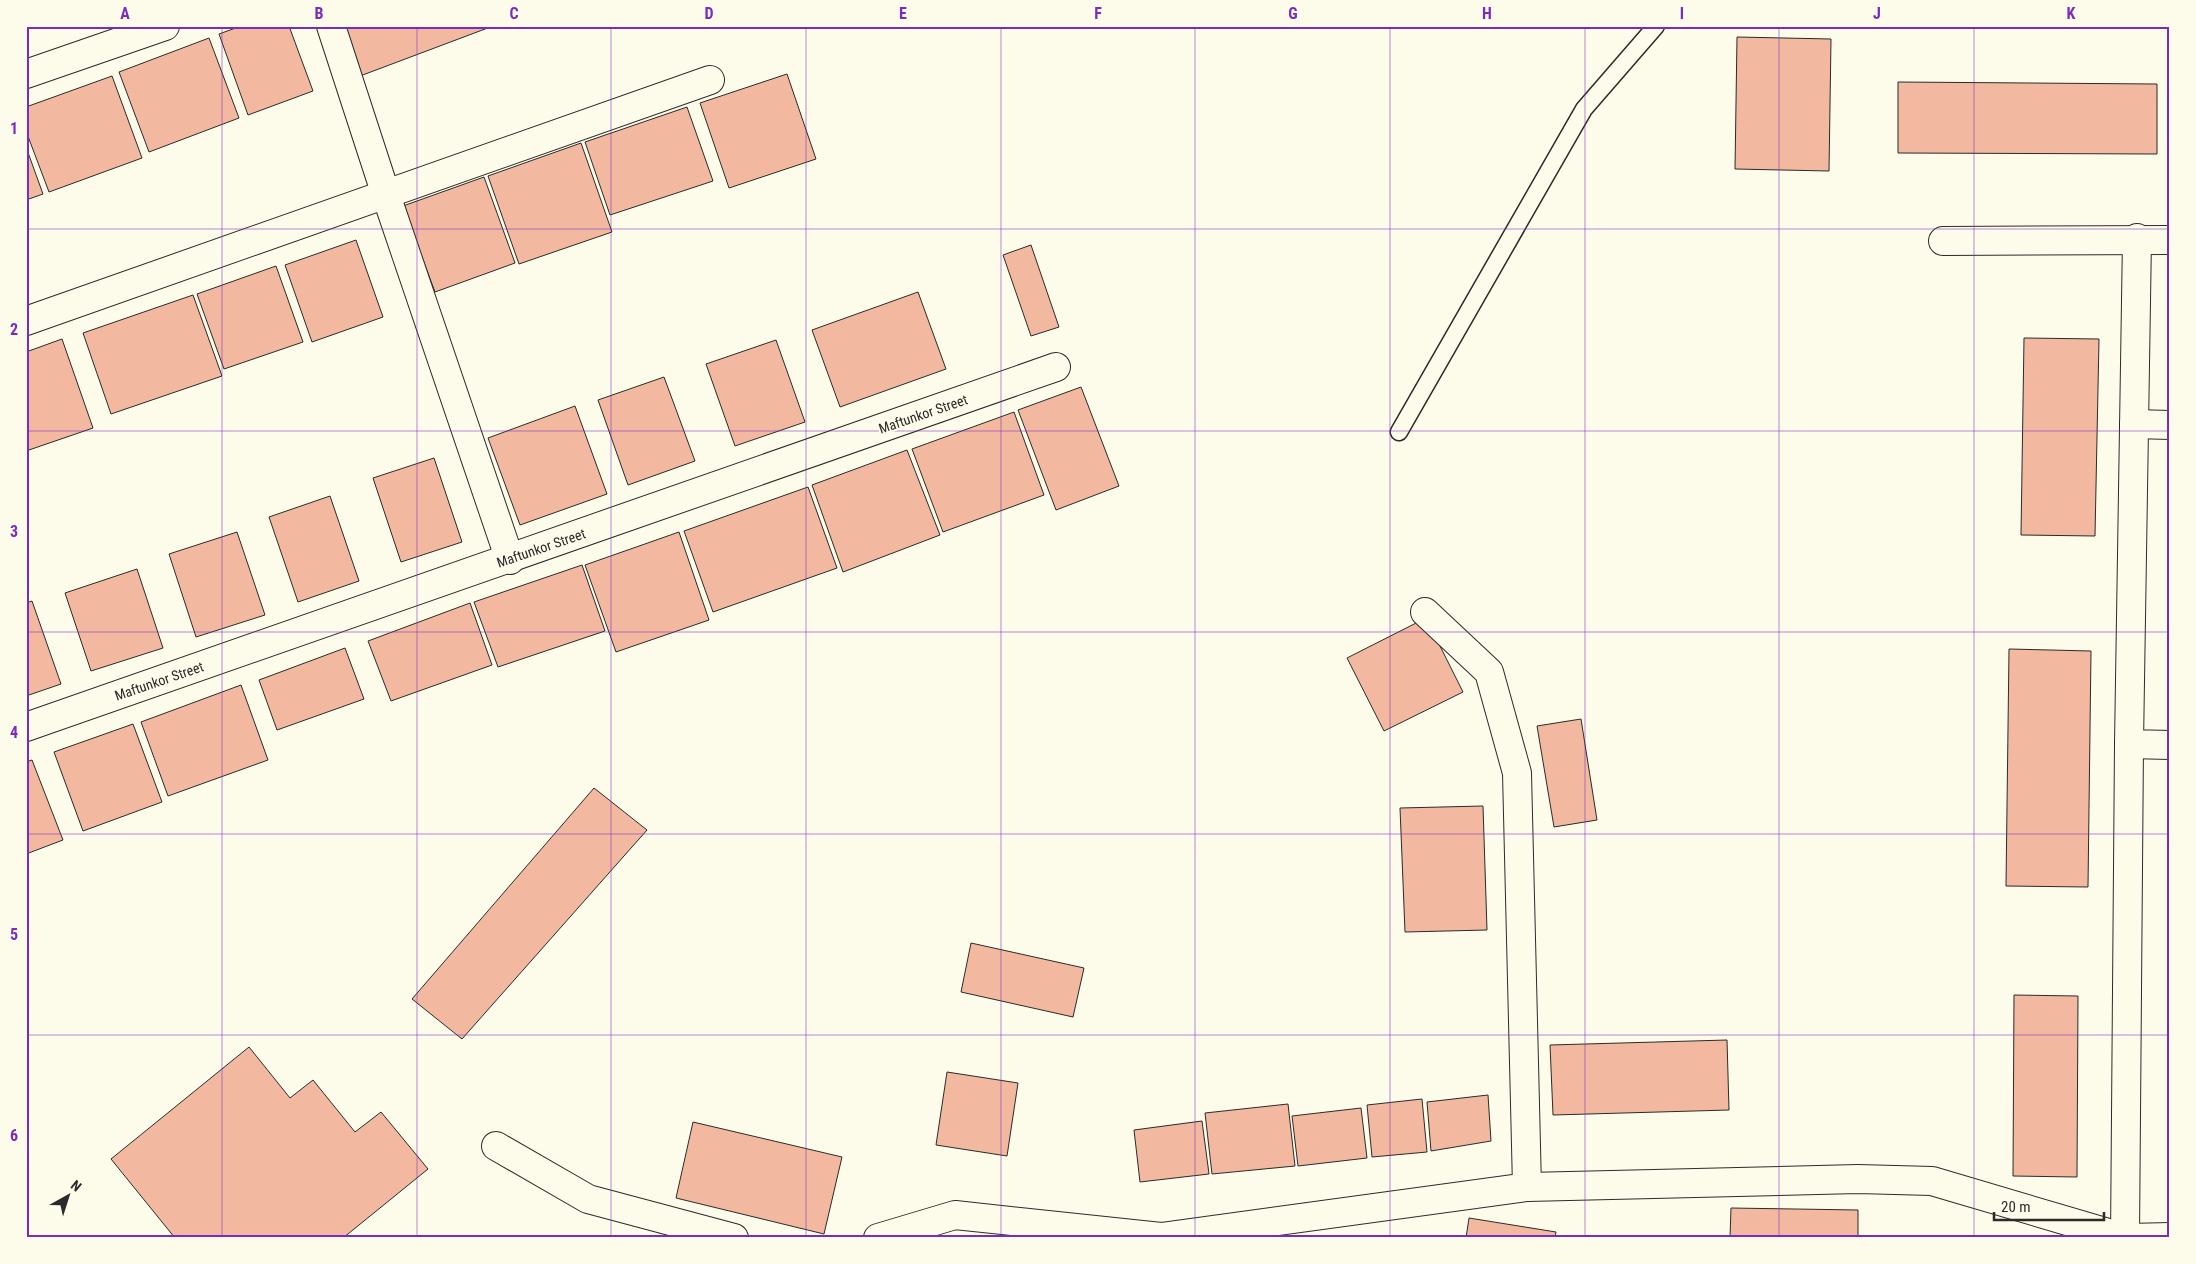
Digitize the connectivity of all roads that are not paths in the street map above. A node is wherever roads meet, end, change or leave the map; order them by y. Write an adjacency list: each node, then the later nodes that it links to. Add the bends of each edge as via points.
1 (165, 26): 4 (street)
2 (331, 26): 6 (street)
3 (1656, 26): 14 (lane, via 1584,109)
4 (26, 74)
5 (710, 80): 6 (street)
6 (386, 196): 10 (street); 15 (street)
7 (2137, 238): 8 (street); 9 (street); 12 (street)
8 (2170, 240)
9 (1943, 241)
10 (26, 321)
11 (1056, 367): 15 (street, Maftunkor Street)
12 (2134, 424): 13 (street); 18 (street)
13 (2170, 425)
14 (1399, 432)
15 (510, 560): 17 (street, Maftunkor Street)
16 (1426, 612): 21 (street, via 1489,672 1517,773)
17 (26, 727)
18 (2129, 744): 19 (street); 25 (street)
19 (2170, 745)
20 (496, 1146): 23 (street, via 588,1199)
21 (1527, 1187): 24 (street, via 1160,1237 956,1216); 25 (street, via 1858,1179 1932,1181)
22 (2170, 1237): 25 (street)
23 (734, 1238)
24 (878, 1238)
25 (2126, 1238)

